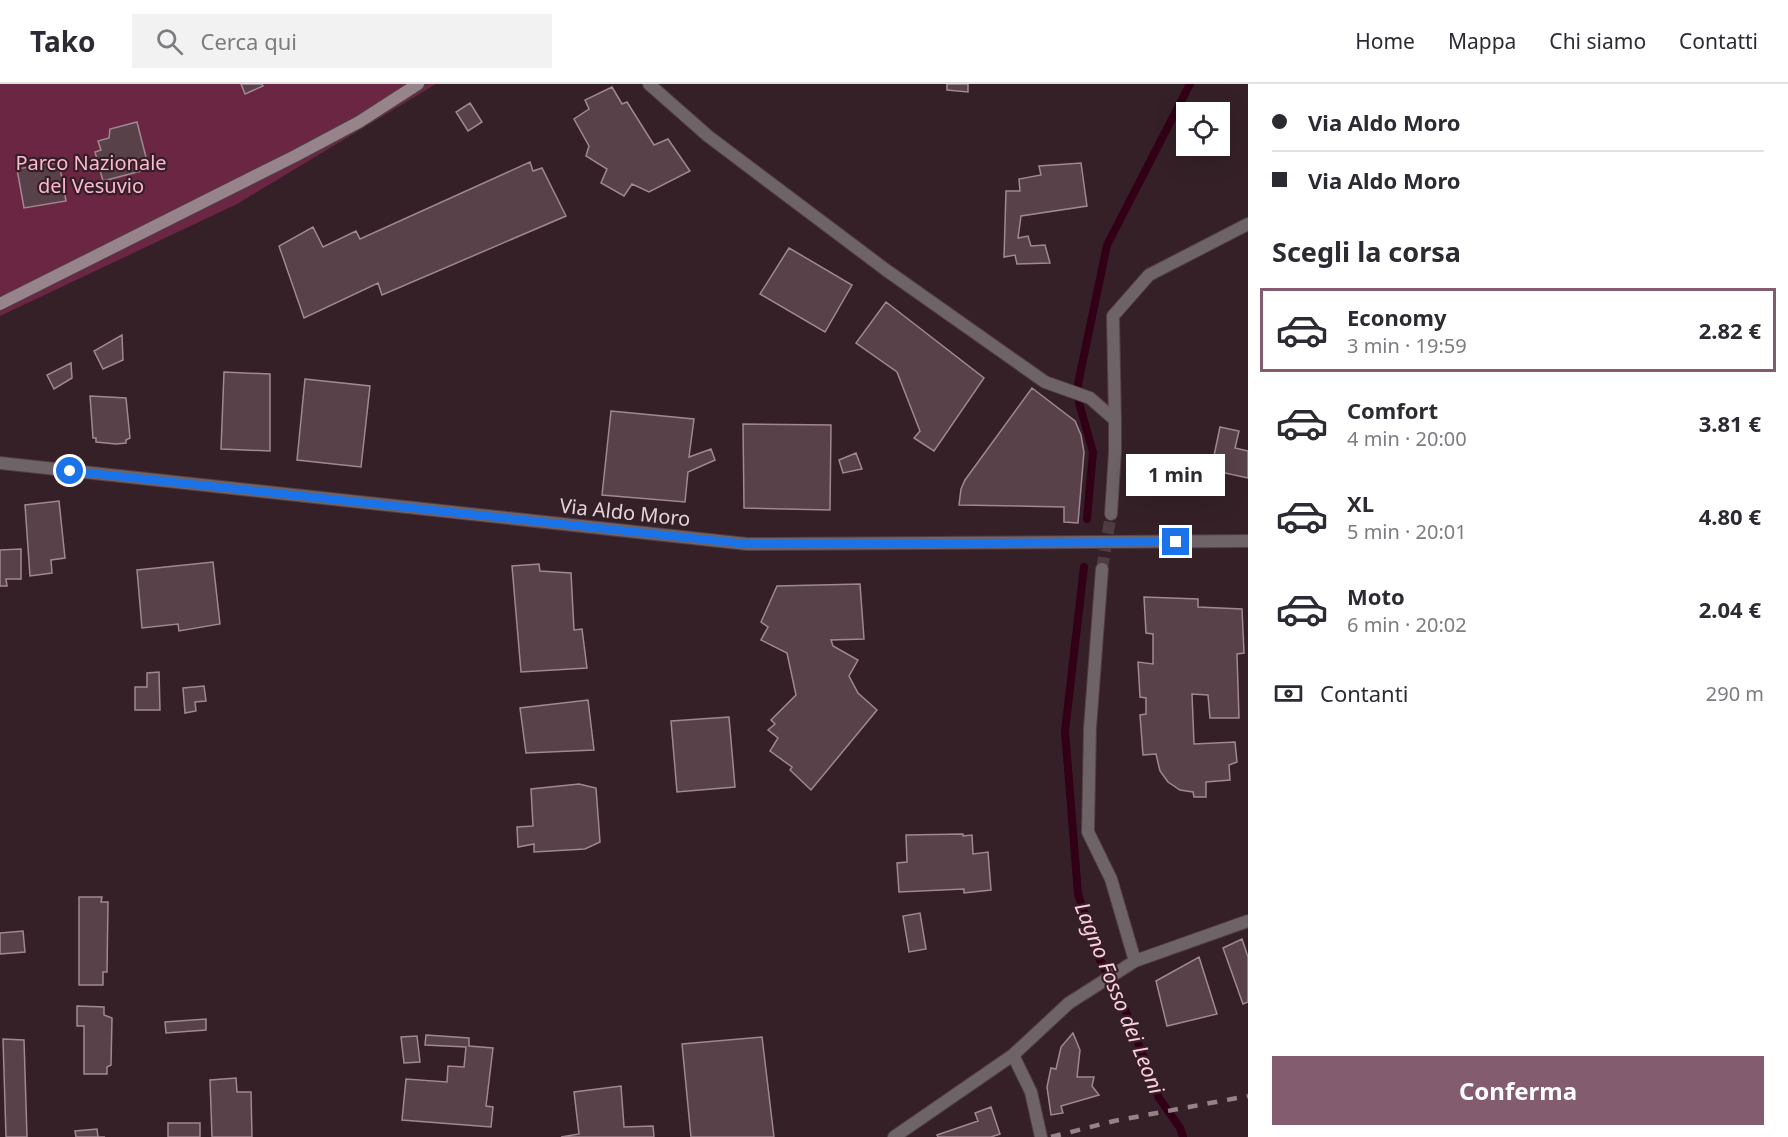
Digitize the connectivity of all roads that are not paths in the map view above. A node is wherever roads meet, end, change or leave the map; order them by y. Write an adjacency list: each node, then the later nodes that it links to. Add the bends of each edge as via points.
1 (418, 84): 4 (main road, via 296,156)
2 (649, 84): 5 (street, via 708,136 886,270 1045,382 1090,398)
3 (1248, 224): 5 (street, via 1149,275 1113,316)
4 (0, 304)
5 (1115, 420): 7 (street)
6 (0, 463): 8 (street, Via Aldo Moro, via 747,544)
7 (1111, 514)
8 (1248, 541)
9 (1102, 569): 11 (street, via 1090,728 1088,832 1111,879)
10 (1248, 921): 11 (street)
11 (1135, 961): 12 (street, via 1069,1003)
12 (1013, 1055): 13 (street); 14 (street, via 1031,1092)
13 (894, 1137)
14 (1041, 1137)

